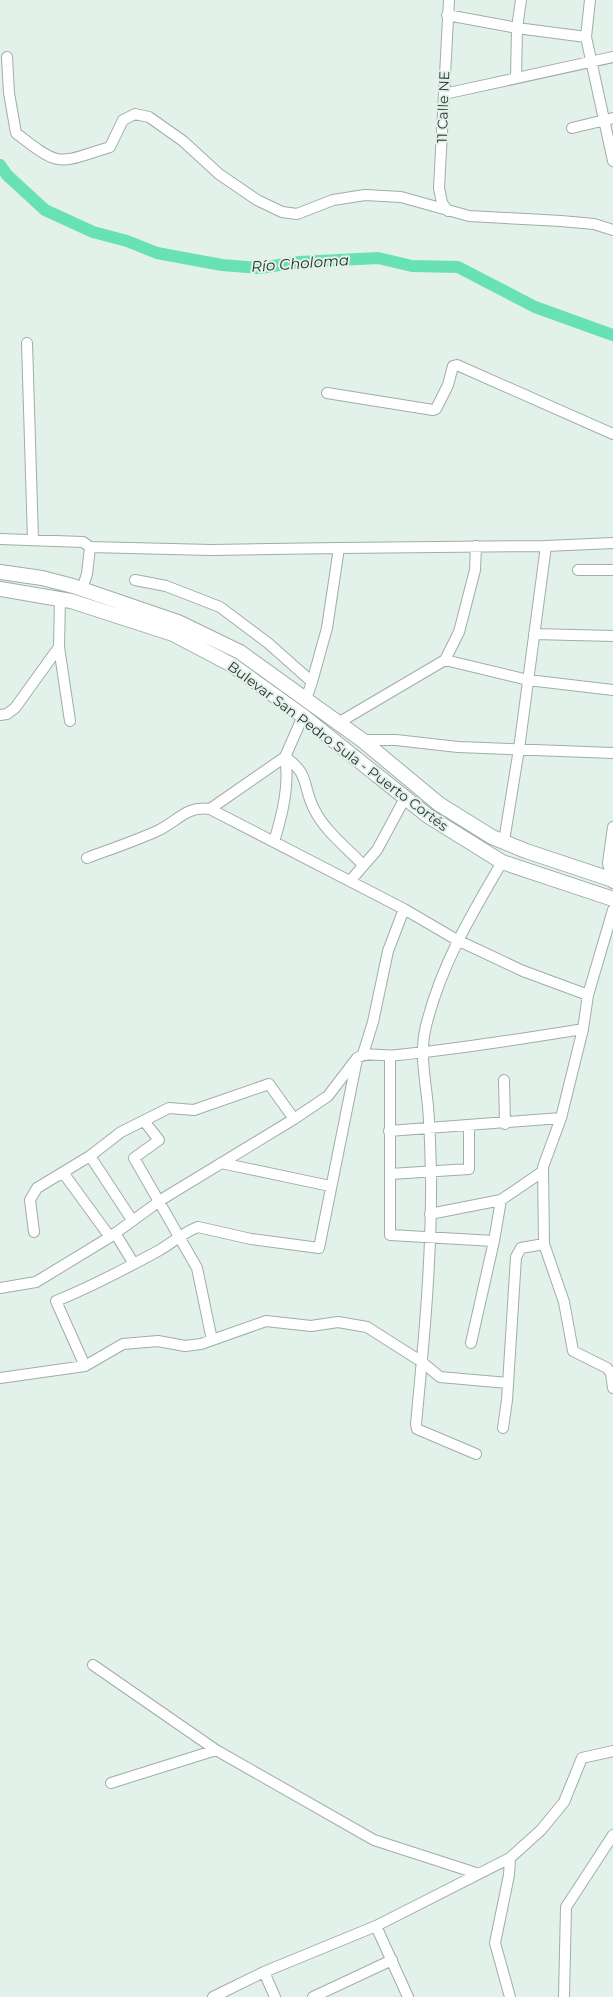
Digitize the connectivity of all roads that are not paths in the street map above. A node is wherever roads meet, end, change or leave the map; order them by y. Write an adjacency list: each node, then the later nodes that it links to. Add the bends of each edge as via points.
1 (448, 0): 4 (street, 11 Calle NE)
2 (521, 0): 5 (street)
3 (590, 0): 6 (street)
4 (447, 15): 5 (street); 11 (street, 11 Calle NE)
5 (517, 28): 6 (street); 10 (street)
6 (586, 37): 9 (street)
7 (7, 57): 15 (street, via 16,133 54,160 65,161 110,147 123,120 135,114 149,117 183,141 219,174 257,200 282,212 297,214 333,200 365,195 401,197)
8 (613, 57): 9 (street)
9 (591, 62): 10 (street); 12 (street)
10 (516, 78): 11 (street)
11 (444, 94): 15 (street, 11 Calle NE, via 439,188 442,203)
12 (609, 119): 13 (street); 14 (street)
13 (572, 128)
14 (613, 161)
15 (448, 211): 16 (street, via 469,216 594,224)
16 (613, 230)
17 (27, 343): 21 (street)
18 (327, 393): 19 (street, via 433,410 448,385 453,366 457,365)
19 (613, 434)
20 (0, 539): 21 (street)
21 (33, 540): 25 (street, via 83,542)
22 (613, 543): 24 (street)
23 (476, 546): 24 (street); 26 (street); 37 (street, via 475,570 459,632)
24 (546, 546): 34 (street)
25 (90, 547): 26 (street, via 211,550); 32 (street, via 88,574)
26 (339, 548): 39 (street, via 327,628)
27 (578, 570): 28 (street)
28 (613, 570)
29 (0, 572): 32 (highway, Bulevar San Pedro Sula - Puerto Cortés, via 51,580)
30 (135, 580): 39 (street, via 166,586 220,607)
31 (0, 589): 33 (highway, Bulevar San Pedro Sula - Puerto Cortés)
32 (82, 589): 41 (highway, Bulevar San Pedro Sula - Puerto Cortés, via 178,622 240,652)
33 (60, 599): 36 (street); 43 (highway, Bulevar San Pedro Sula - Puerto Cortés, via 173,634 232,665)
34 (534, 634): 35 (street); 38 (street)
35 (613, 636)
36 (59, 647): 42 (street, via 15,708); 44 (street)
37 (445, 660): 38 (street); 45 (street)
38 (528, 680): 40 (street); 47 (street)
39 (312, 682): 41 (street)
40 (613, 690)
41 (306, 699): 45 (highway, Bulevar San Pedro Sula - Puerto Cortés)
42 (0, 715)
43 (303, 716): 49 (street); 50 (highway, Bulevar San Pedro Sula - Puerto Cortés)
44 (70, 721)
45 (338, 723): 46 (highway, Bulevar San Pedro Sula - Puerto Cortés)
46 (362, 740): 47 (street); 53 (highway, Bulevar San Pedro Sula - Puerto Cortés, via 439,804)
47 (519, 749): 48 (street); 53 (street)
48 (613, 753)
49 (285, 757): 51 (street); 54 (street, via 282,814); 57 (street, via 299,767 314,809 321,819)
50 (405, 798): 56 (highway, Bulevar San Pedro Sula - Puerto Cortés); 57 (street, via 387,836)
51 (210, 809): 54 (street); 55 (street, via 200,807 180,814 160,830)
52 (613, 827): 59 (street, via 608,862)
53 (504, 841): 59 (highway, Bulevar San Pedro Sula - Puerto Cortés)
54 (274, 842): 58 (street)
55 (87, 858)
56 (502, 862): 60 (highway, Bulevar San Pedro Sula - Puerto Cortés); 63 (street)
57 (363, 865): 58 (street)
58 (350, 881): 61 (street)
59 (613, 882)
60 (613, 899)
61 (404, 909): 63 (street); 67 (street, via 388,951 373,1022)
62 (613, 910): 64 (street)
63 (457, 940): 64 (street, via 523,971); 66 (street, via 437,987)
64 (588, 995): 65 (street)
65 (583, 1029): 66 (street); 70 (street)
66 (423, 1053): 68 (street); 75 (street)
67 (360, 1056): 68 (street); 71 (street, via 328,1096); 83 (street)
68 (390, 1056): 76 (street)
69 (504, 1080): 73 (street)
70 (561, 1118): 73 (street); 79 (street)
71 (294, 1119): 72 (street, via 269,1084 194,1110 169,1108); 78 (street)
72 (144, 1121): 77 (street, via 122,1132); 85 (street, via 159,1140 134,1158)
73 (504, 1124): 74 (street)
74 (470, 1126): 75 (street); 80 (street, via 469,1169)
75 (428, 1127): 76 (street); 80 (street)
76 (389, 1131): 82 (street)
77 (90, 1156): 81 (street); 87 (street)
78 (221, 1163): 83 (street); 85 (street)
79 (542, 1172): 84 (street); 93 (street)
80 (431, 1173): 82 (street); 86 (street)
81 (64, 1174): 88 (street, via 37,1188 30,1200); 89 (street)
82 (390, 1174): 90 (street, via 390,1235)
83 (330, 1186): 91 (street, via 327,1219 319,1248 251,1239 198,1227)
84 (501, 1200): 86 (street); 92 (street)
85 (159, 1201): 87 (street); 91 (street)
86 (430, 1214): 90 (street)
87 (132, 1220): 89 (street)
88 (34, 1232)
89 (112, 1235): 94 (street); 95 (street, via 36,1282)
90 (429, 1236): 92 (street); 98 (street)
91 (181, 1238): 94 (street); 96 (street, via 197,1268)
92 (494, 1241): 97 (street)
93 (544, 1244): 101 (street, via 521,1248 516,1258); 102 (street, via 564,1302 573,1352 607,1368)
94 (134, 1264): 99 (street, via 56,1301)
95 (0, 1288)
96 (212, 1340): 98 (street, via 266,1321 311,1326 338,1322 366,1327); 99 (street, via 184,1346 158,1341 123,1344)
97 (470, 1343)
98 (422, 1362): 101 (street, via 440,1377); 104 (street, via 417,1429)
99 (85, 1366): 100 (street)
100 (0, 1378)
101 (508, 1383): 103 (street)
102 (613, 1388)
103 (503, 1428)
104 (476, 1454)
105 (93, 1665): 106 (street)
106 (216, 1750): 108 (street); 111 (street, via 374,1840)
107 (613, 1751): 110 (street, via 582,1758 564,1802 541,1830)
108 (111, 1783)
109 (613, 1835): 120 (street, via 566,1907)
110 (510, 1858): 111 (street); 119 (street, via 495,1943)
111 (476, 1873): 112 (street)
112 (376, 1926): 113 (street); 114 (street)
113 (392, 1960): 117 (street); 118 (street)
114 (264, 1972): 115 (street); 116 (street)
115 (213, 1997)
116 (275, 1997)
117 (313, 1997)
118 (408, 1997)
119 (510, 1997)
120 (564, 1997)

